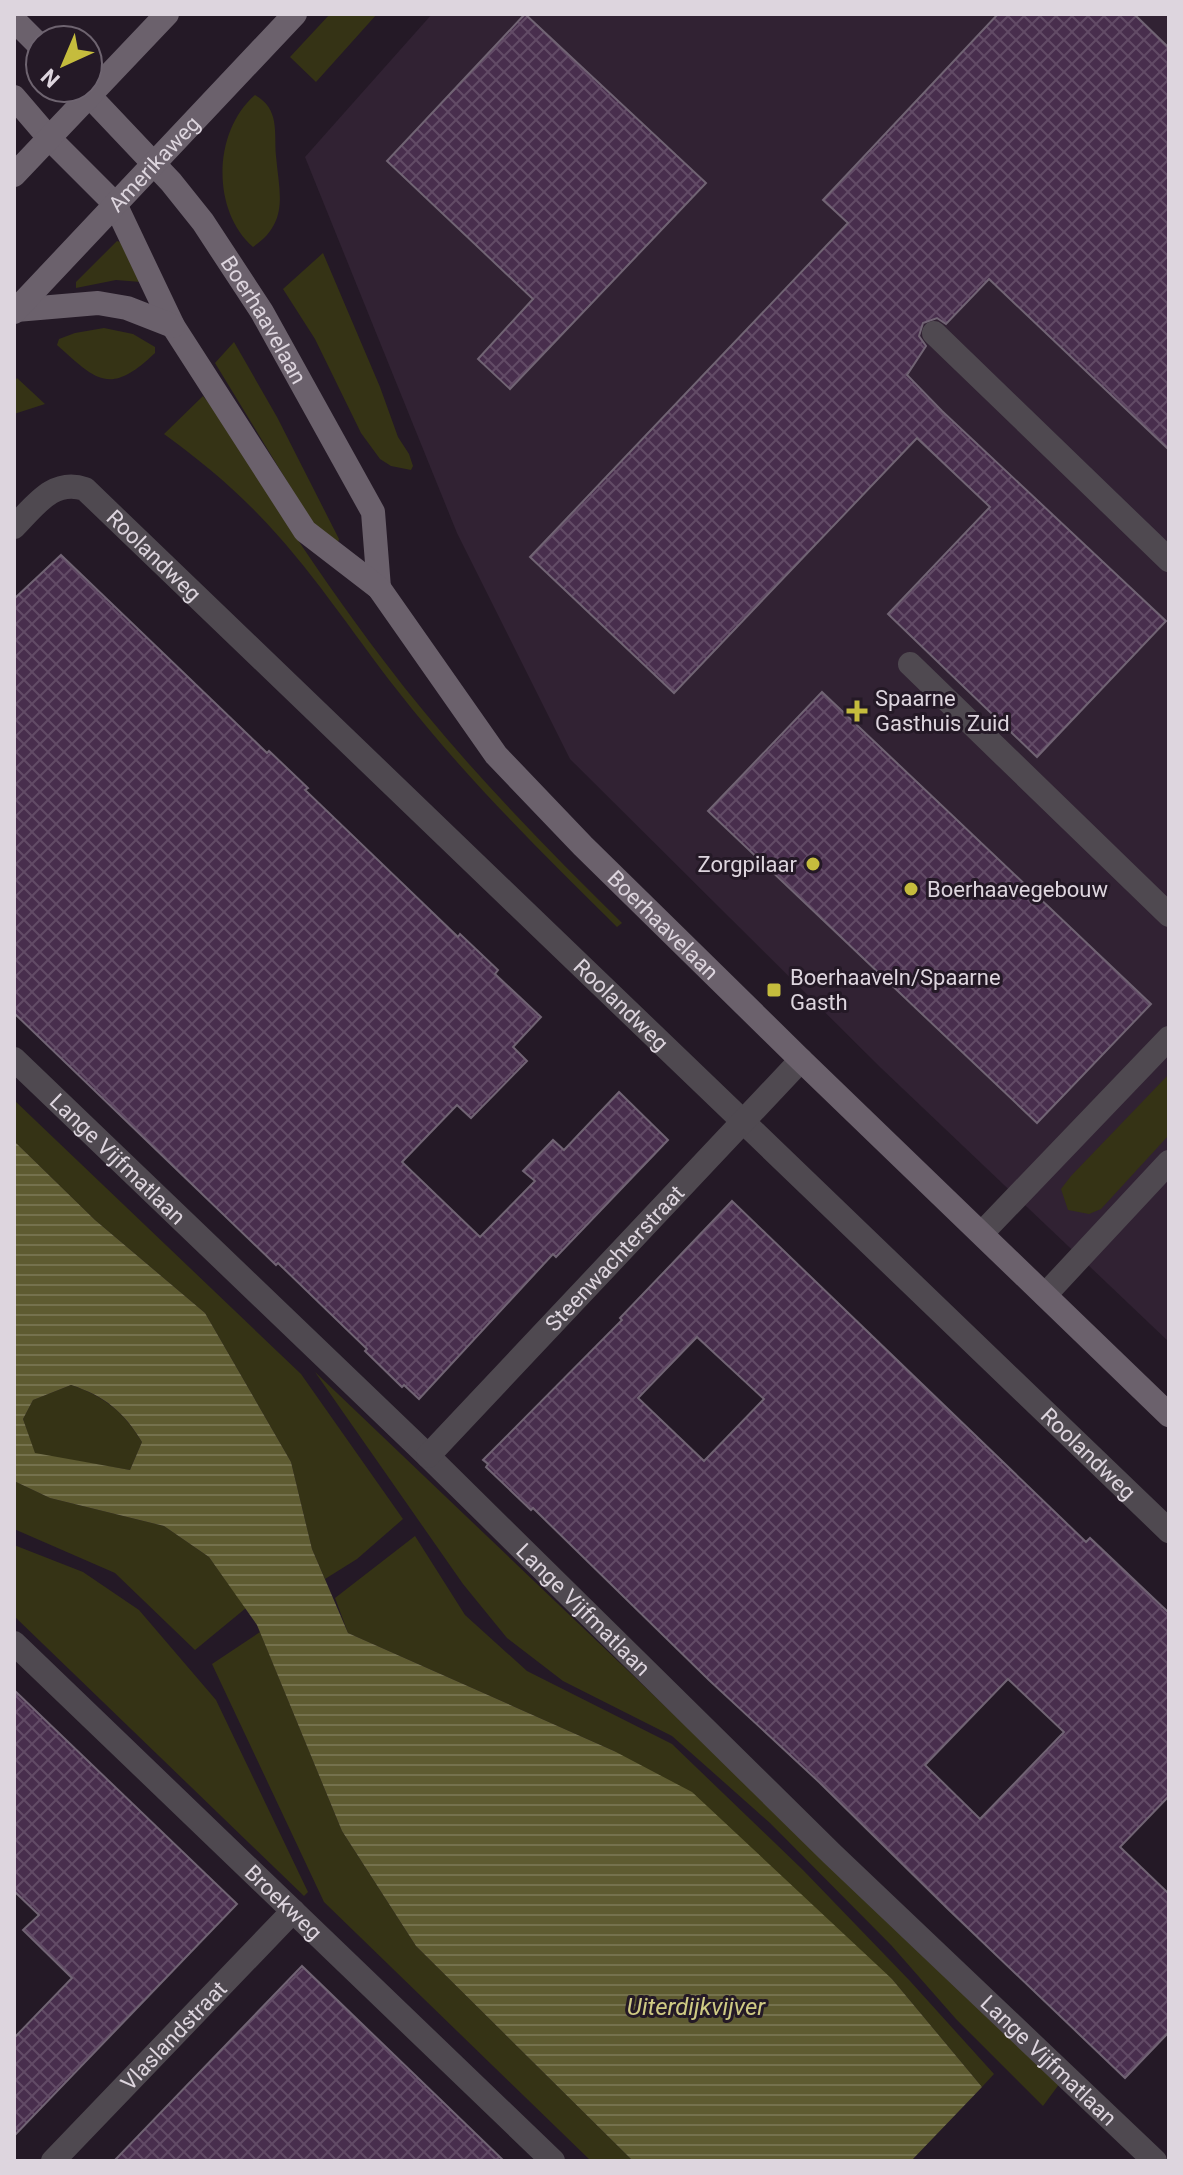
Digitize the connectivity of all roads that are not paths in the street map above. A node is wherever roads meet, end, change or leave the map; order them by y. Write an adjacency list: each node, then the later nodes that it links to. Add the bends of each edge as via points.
1 (167, 14): 3 (main road)
2 (295, 14): 8 (main road, Amerikaweg)
3 (104, 75)
4 (14, 97): 7 (main road, Boerhaavelaan)
5 (77, 104): 7 (main road)
6 (97, 104): 8 (main road, Boerhaavelaan)
7 (50, 139): 9 (main road); 10 (main road, Boerhaavelaan)
8 (153, 163): 10 (main road, Amerikaweg); 16 (main road, Boerhaavelaan, via 243,280 373,512)
9 (14, 175)
10 (115, 204): 11 (main road, Amerikaweg); 12 (main road, Boerhaavelaan)
11 (15, 311): 12 (main road, via 98,303)
12 (173, 326): 16 (main road, Boerhaavelaan, via 305,531)
13 (934, 333): 15 (street)
14 (14, 527): 22 (street, Roolandweg, via 50,492 71,484 85,489)
15 (1169, 560)
16 (379, 588): 21 (main road, Boerhaavelaan, via 496,755)
17 (910, 664): 18 (street)
18 (1169, 915)
19 (1169, 1038): 24 (street)
20 (14, 1059): 27 (street, Lange Vijfmatlaan)
21 (801, 1060): 22 (street, Steenwachterstraat); 24 (main road, Boerhaavelaan)
22 (744, 1123): 27 (street, Steenwachterstraat); 28 (street, Roolandweg)
23 (1169, 1162): 25 (street)
24 (982, 1233): 25 (main road, Boerhaavelaan)
25 (1045, 1295): 26 (main road, Boerhaavelaan)
26 (1169, 1415)
27 (428, 1456): 33 (street, Lange Vijfmatlaan, via 832,1854)
28 (1169, 1531)
29 (14, 1643): 30 (street, Broekweg)
30 (293, 1911): 31 (street, Vlaslandstraat); 32 (street, Broekweg)
31 (53, 2161)
32 (553, 2161)
33 (1155, 2161)

